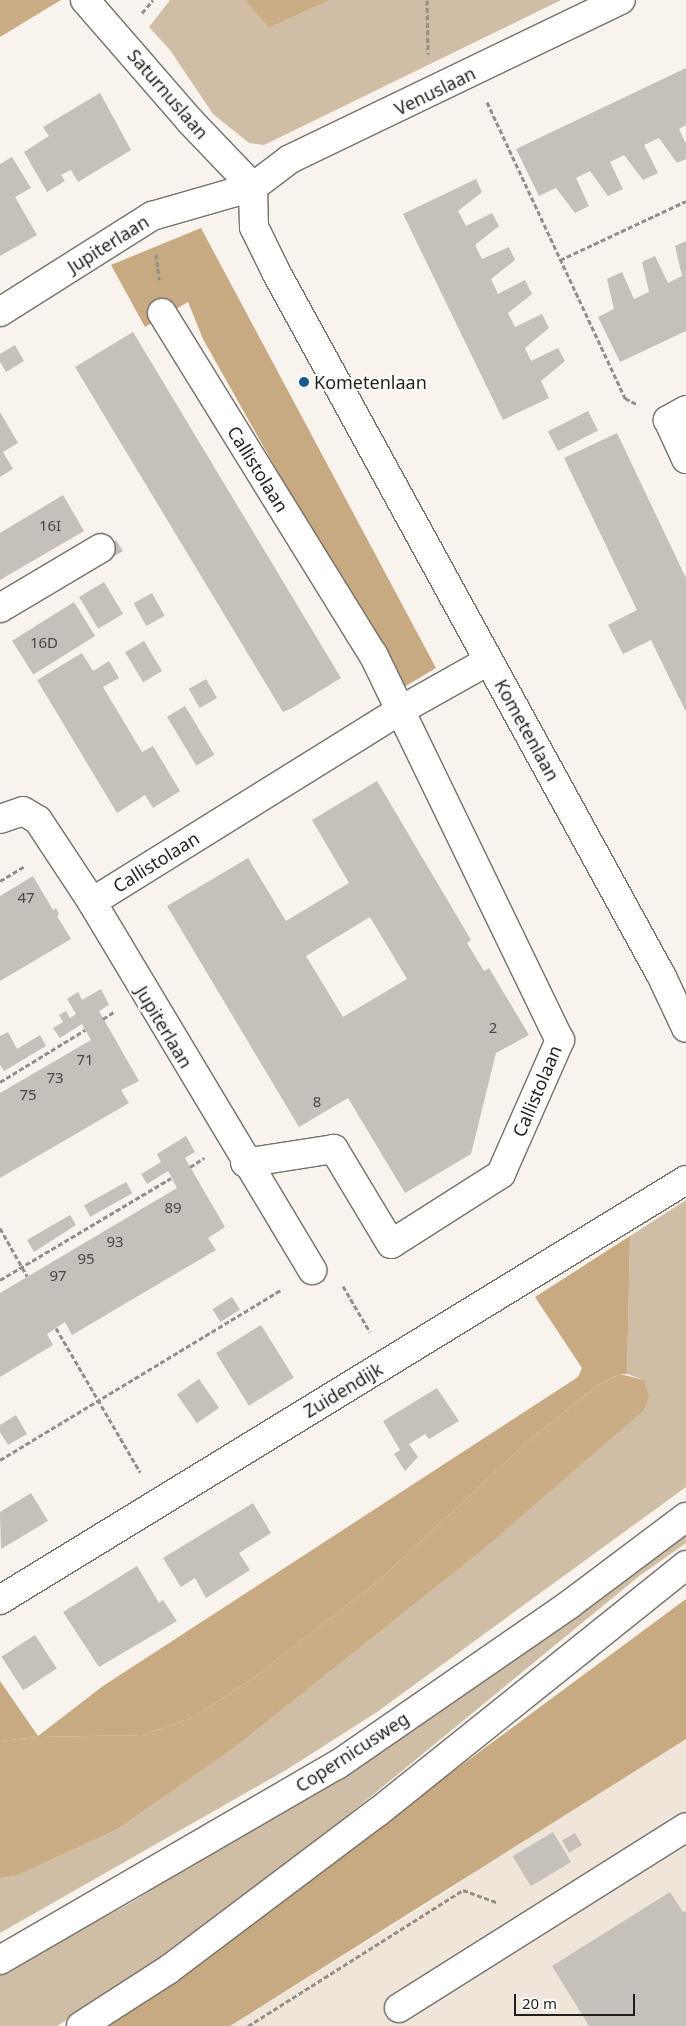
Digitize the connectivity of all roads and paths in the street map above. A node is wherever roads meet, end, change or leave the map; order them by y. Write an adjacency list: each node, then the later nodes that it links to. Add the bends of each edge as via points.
1 (85, 0): 6 (street, Saturnuslaan, via 190,122)
2 (427, 0): 5 (path)
3 (620, 0): 4 (street, Venuslaan)
4 (474, 72): 5 (street, Venuslaan); 9 (path)
5 (428, 95): 6 (street, Venuslaan, via 290,159)
6 (253, 187): 8 (street, Jupiterlaan); 16 (street, Kometenlaan, via 254,227 277,274)
7 (686, 200): 9 (path)
8 (152, 216): 10 (street, Jupiterlaan); 11 (path)
9 (560, 260): 12 (path, via 625,398)
10 (0, 312)
11 (162, 313): 17 (street, Callistolaan, via 373,654)
12 (677, 415): 13 (street)
13 (686, 458)
14 (101, 548): 15 (street)
15 (0, 608)
16 (488, 661): 17 (street, Callistolaan); 20 (street, Kometenlaan)
17 (399, 711): 19 (street, Callistolaan); 25 (street, Callistolaan, via 560,1040 501,1174 391,1244 334,1149)
18 (0, 819): 19 (street, Jupiterlaan, via 23,811 38,820)
19 (92, 902): 25 (street, Jupiterlaan)
20 (662, 977): 21 (street, Kometenlaan); 22 (street, Kometenlaan)
21 (686, 1011)
22 (686, 1028)
23 (85, 1030): 24 (path)
24 (0, 1082)
25 (245, 1163): 30 (street, Jupiterlaan)
26 (171, 1178): 29 (path)
27 (686, 1180): 40 (street, Zuidendijk)
28 (0, 1228): 29 (path)
29 (23, 1266): 31 (path); 32 (path)
30 (312, 1270): 33 (path, via 337,1275); 35 (path)
31 (27, 1276)
32 (0, 1280)
33 (359, 1313)
34 (56, 1328): 35 (path)
35 (98, 1402): 36 (path); 37 (path)
36 (0, 1460)
37 (142, 1475)
38 (686, 1517): 43 (street, Copernicusweg, via 570,1604 337,1765)
39 (686, 1565): 45 (street, via 378,1812 168,1970)
40 (0, 1600)
41 (686, 1828): 42 (street)
42 (541, 1918): 44 (street); 46 (path, via 463,1890)
43 (0, 1960)
44 (399, 2008)
45 (82, 2026)
46 (248, 2026)

